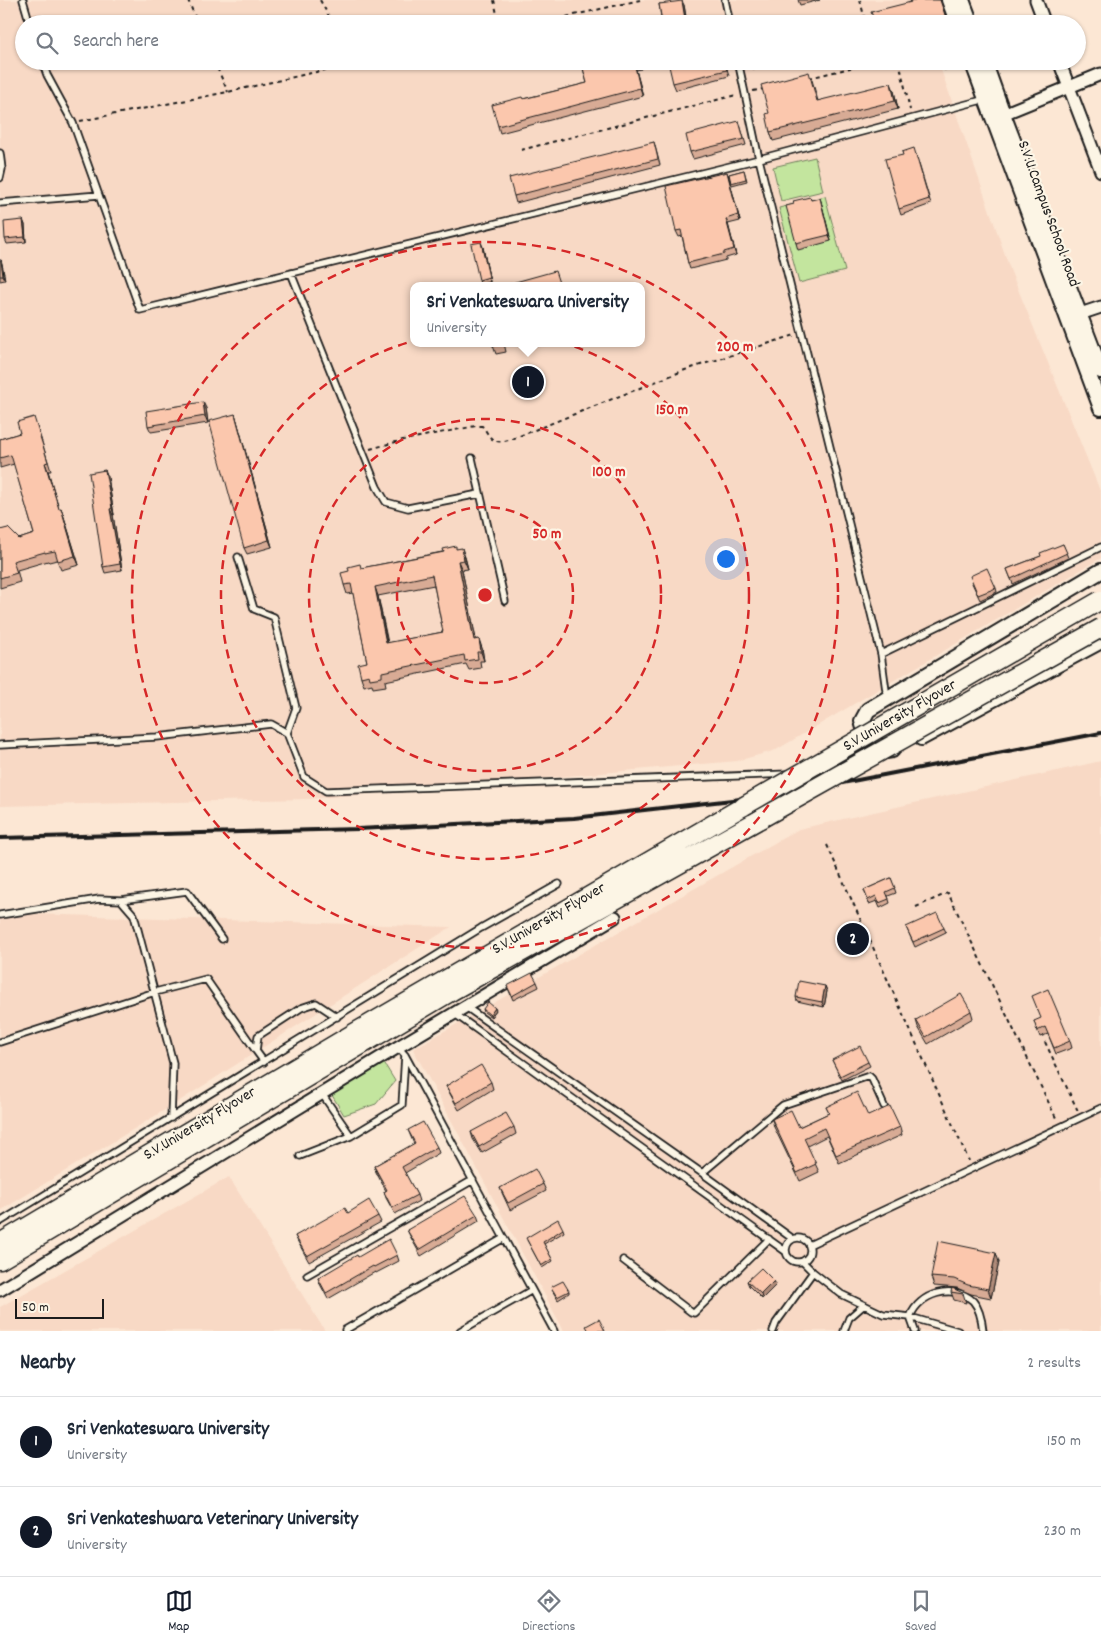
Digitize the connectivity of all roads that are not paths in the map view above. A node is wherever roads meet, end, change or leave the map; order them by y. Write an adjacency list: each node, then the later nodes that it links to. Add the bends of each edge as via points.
1 (23, 0): 6 (lane)
2 (725, 0): 7 (lane)
3 (949, 0): 8 (street)
4 (962, 0): 9 (street)
5 (1036, 0): 10 (street)
6 (27, 15)
7 (728, 15)
8 (955, 15)
9 (968, 15)
10 (1042, 15)
11 (45, 70): 24 (lane, via 73,123)
12 (740, 70): 21 (lane)
13 (975, 70): 18 (street, S.V.U.Campus School Road)
14 (987, 70): 19 (street, S.V.U.Campus School Road)
15 (1062, 70): 17 (street)
16 (1101, 74): 17 (street)
17 (1069, 87): 19 (street); 22 (street)
18 (986, 99): 21 (lane); 30 (street, S.V.U.Campus School Road)
19 (1003, 114): 28 (street, S.V.U.Campus School Road)
20 (0, 153): 23 (lane)
21 (759, 159): 26 (lane); 40 (lane)
22 (1101, 171)
23 (0, 178)
24 (99, 195): 25 (lane); 26 (lane, via 140,310)
25 (0, 204)
26 (291, 273): 32 (lane, via 376,487 386,502 408,508)
27 (1101, 307): 28 (street)
28 (1080, 314): 29 (street, S.V.U.Campus School Road)
29 (1101, 371)
30 (1101, 408)
31 (472, 458): 32 (lane)
32 (479, 494): 37 (lane)
33 (1101, 547): 40 (lane)
34 (238, 557): 42 (lane, via 254,609 274,617 296,708)
35 (1101, 571): 41 (street)
36 (1101, 600): 72 (main road, S.V.University Flyover, bridge, via 354,1033)
37 (505, 601)
38 (1101, 628): 75 (main road, S.V.University Flyover, bridge, via 452,990)
39 (1101, 641): 44 (street, via 942,727 902,747)
40 (881, 654): 41 (lane)
41 (888, 698): 44 (street, via 868,710 862,721 864,730 874,743)
42 (287, 733): 43 (lane, via 271,724 157,737); 46 (lane, via 304,777 326,791)
43 (0, 745)
44 (886, 751): 45 (lane, via 862,766 842,773)
45 (823, 773)
46 (813, 774)
47 (559, 884): 55 (lane)
48 (121, 900): 49 (lane, via 99,899); 51 (lane, via 187,891); 52 (lane, via 134,914)
49 (0, 915)
50 (615, 917): 53 (street)
51 (222, 939)
52 (155, 992): 56 (lane); 57 (lane, via 206,979); 63 (lane, via 173,1063)
53 (466, 1007): 54 (street); 66 (lane)
54 (455, 1014): 58 (street); 70 (lane)
55 (337, 1017): 57 (lane, via 316,1003 301,1008 258,1036); 59 (lane)
56 (0, 1042)
57 (256, 1051): 59 (lane)
58 (402, 1051): 60 (street); 64 (lane, via 402,1105); 67 (lane)
59 (264, 1062): 63 (lane)
60 (322, 1094): 64 (lane); 80 (street)
61 (884, 1106): 66 (lane, via 869,1076 786,1104)
62 (1101, 1108): 73 (lane)
63 (171, 1118): 68 (lane)
64 (351, 1136): 65 (lane)
65 (300, 1156)
66 (702, 1173): 71 (lane)
67 (473, 1180): 69 (lane); 79 (lane)
68 (0, 1222)
69 (504, 1238): 81 (lane); 84 (lane)
70 (769, 1239): 74 (lane); 76 (lane, via 694,1313)
71 (793, 1239): 73 (lane, via 802,1239); 74 (lane)
72 (0, 1243)
73 (809, 1245): 77 (lane, via 810,1253)
74 (785, 1251): 77 (lane, via 791,1261)
75 (0, 1260)
76 (623, 1260)
77 (803, 1262): 78 (lane)
78 (813, 1272): 82 (lane, via 841,1294); 87 (lane)
79 (307, 1275)
80 (0, 1290)
81 (532, 1290): 85 (lane); 86 (lane)
82 (864, 1305): 83 (lane, via 884,1314); 88 (lane, via 849,1318)
83 (910, 1317): 89 (lane); 90 (lane); 91 (lane, via 917,1304 931,1294 960,1294 973,1302 981,1317)
84 (345, 1331)
85 (460, 1331)
86 (554, 1331)
87 (773, 1331)
88 (844, 1331)
89 (915, 1331)
90 (958, 1331)
91 (983, 1331)

